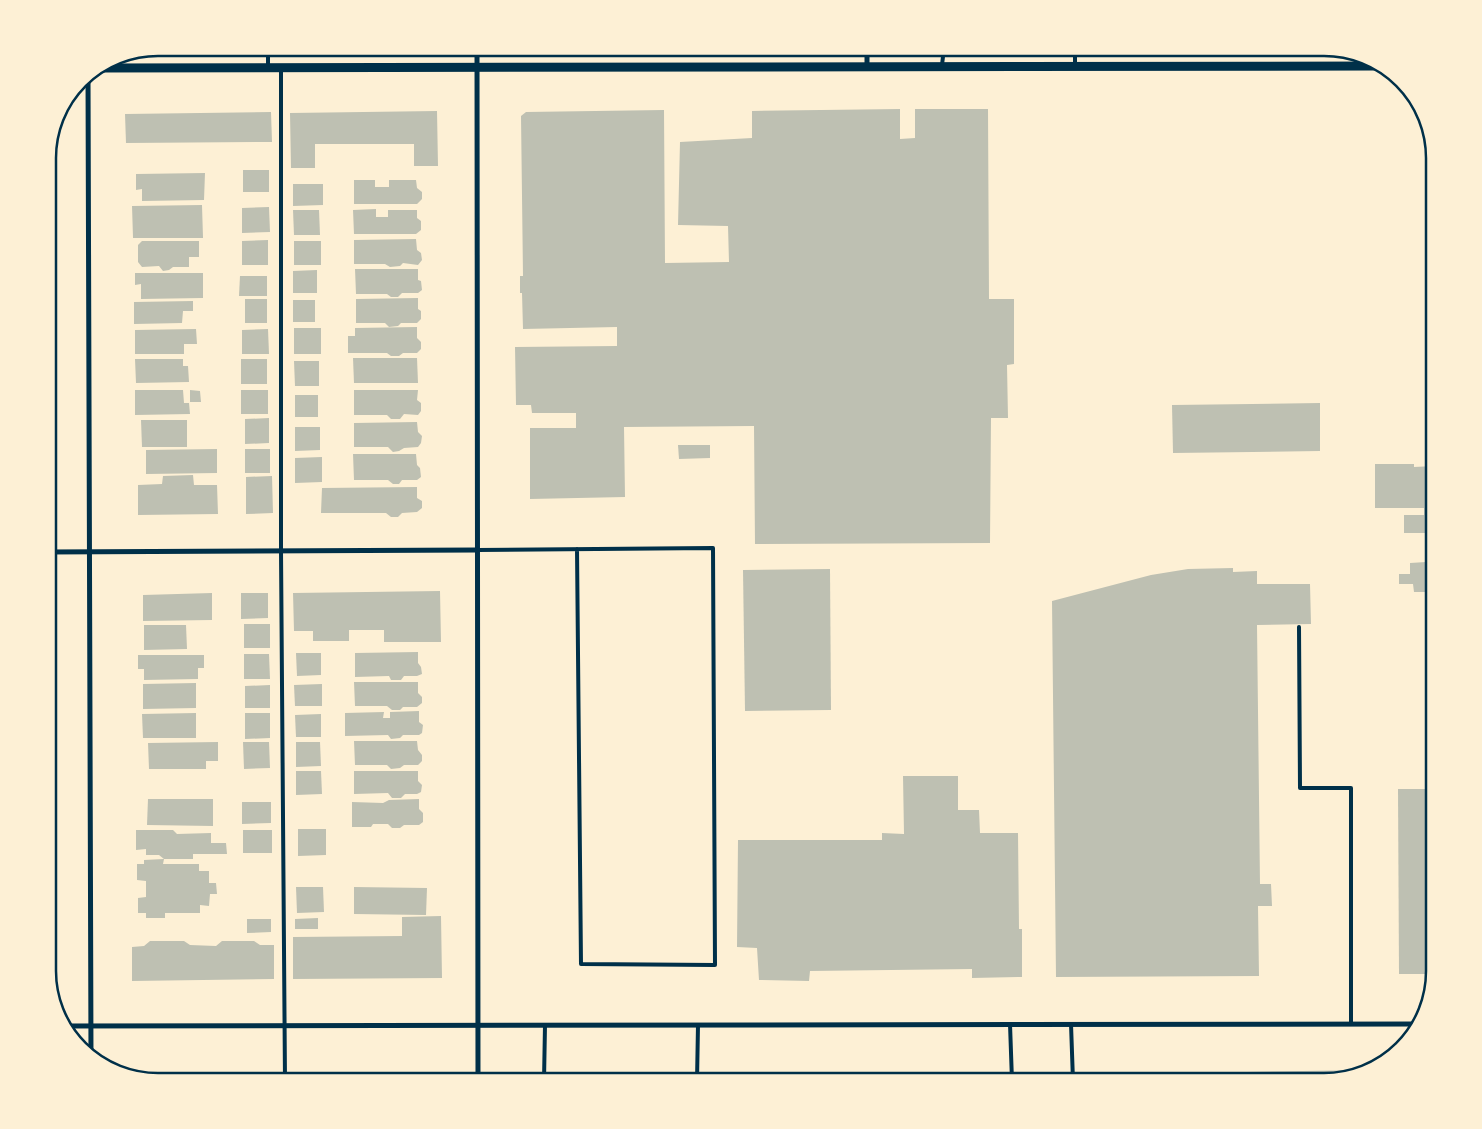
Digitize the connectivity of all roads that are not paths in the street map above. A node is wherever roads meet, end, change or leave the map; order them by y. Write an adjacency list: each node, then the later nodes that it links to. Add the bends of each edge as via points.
1 (268, 56): 11 (lane)
2 (477, 56): 13 (street)
3 (867, 56): 8 (street)
4 (943, 56): 9 (lane)
5 (1075, 56): 6 (lane)
6 (1075, 66): 7 (street); 9 (street)
7 (1367, 66)
8 (867, 67): 9 (street); 13 (street)
9 (942, 67)
10 (111, 68): 11 (street)
11 (268, 68): 12 (street)
12 (281, 68): 13 (street); 16 (lane)
13 (477, 68): 17 (street)
14 (88, 84): 19 (street)
15 (577, 549): 15 (lane, via 713,548 715,965 581,964); 17 (lane)
16 (281, 550): 17 (street); 19 (street); 29 (lane)
17 (478, 550): 30 (street)
18 (56, 552): 19 (street)
19 (90, 552): 28 (street)
20 (1299, 627): 23 (lane, via 1300,788 1351,788)
21 (1010, 1024): 22 (street); 26 (street); 36 (lane)
22 (1071, 1024): 23 (street); 37 (lane)
23 (1352, 1024): 24 (street)
24 (1411, 1024)
25 (545, 1025): 26 (street); 30 (street); 34 (lane)
26 (698, 1025): 35 (lane)
27 (72, 1026): 28 (street)
28 (91, 1026): 29 (street); 31 (street)
29 (285, 1026): 30 (street); 32 (lane)
30 (477, 1026): 33 (street)
31 (91, 1048)
32 (285, 1073)
33 (478, 1073)
34 (544, 1073)
35 (698, 1073)
36 (1012, 1073)
37 (1072, 1073)

